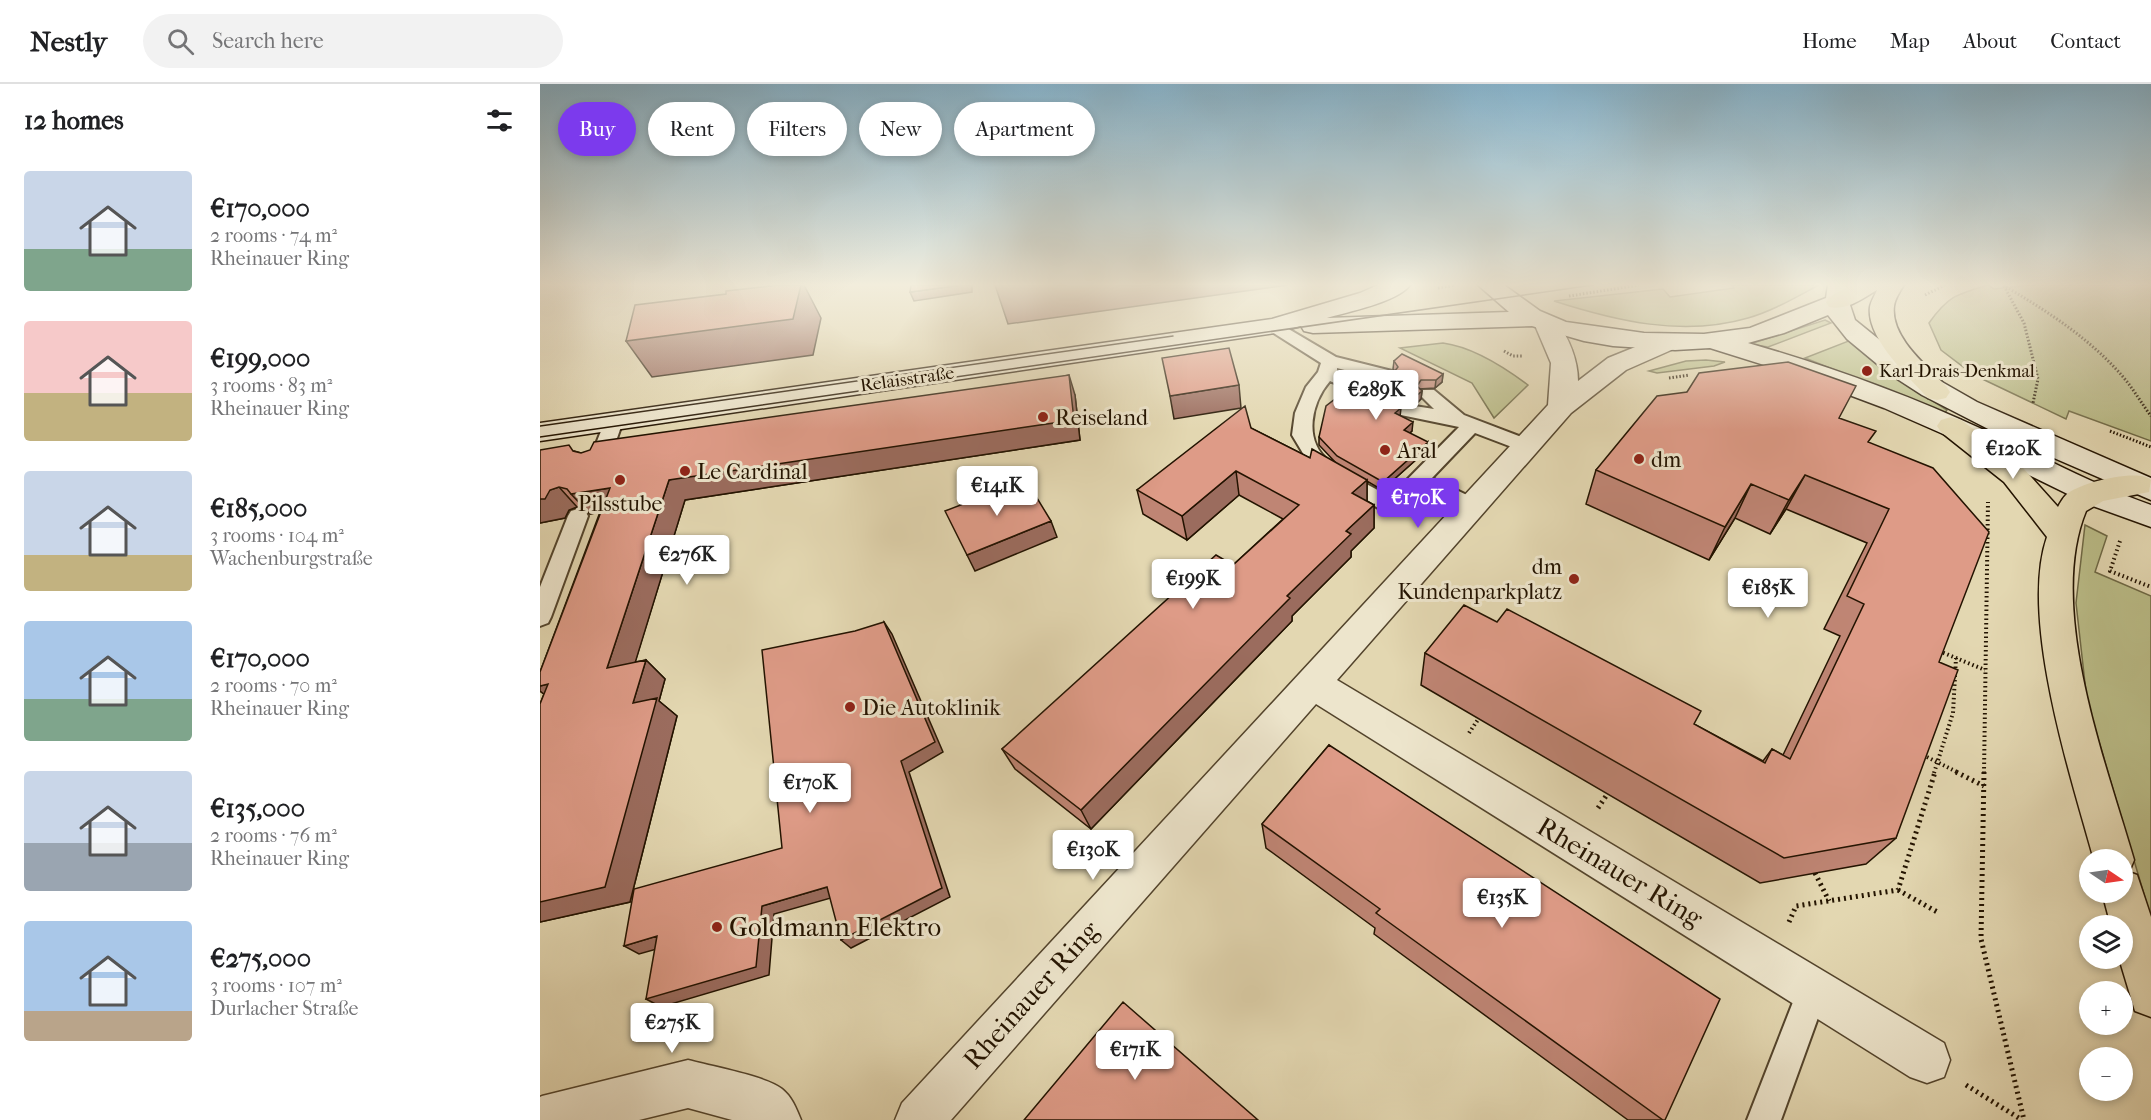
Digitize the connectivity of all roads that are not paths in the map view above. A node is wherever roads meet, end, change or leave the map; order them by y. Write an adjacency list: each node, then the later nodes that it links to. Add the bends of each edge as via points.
1 (1224, 333): 17 (main road, Relaisstraße)
2 (1285, 333): 10 (lane)
3 (1549, 333): 15 (main road, via 1564,355)
4 (1595, 333): 8 (main road)
5 (1758, 333): 9 (main road)
6 (1855, 333): 13 (main road, via 1889,363)
7 (1888, 333): 13 (highway)
8 (1669, 342): 9 (main road); 15 (main road, Rheinauer Ring, via 1617,364)
9 (1715, 342): 19 (main road, via 1832,378)
10 (1329, 367): 11 (lane); 12 (lane); 23 (lane, via 1304,413 1302,435 1320,465 1392,507)
11 (1386, 375)
12 (1366, 391)
13 (1937, 392): 25 (main road)
14 (1428, 394): 18 (lane)
15 (1561, 407): 21 (main road, Rheinauer Ring)
16 (1408, 411): 18 (lane)
17 (614, 421): 20 (main road, Relaisstraße); 22 (lane)
18 (1464, 422): 21 (lane); 23 (lane)
19 (1951, 426): 24 (main road); 28 (highway, via 2020,480)
20 (540, 432)
21 (1525, 446): 26 (main road, Rheinauer Ring)
22 (598, 464)
23 (1418, 480): 26 (lane)
24 (2094, 493): 25 (main road); 28 (highway, via 2076,502)
25 (2145, 501)
26 (1472, 506): 30 (main road, Rheinauer Ring)
27 (578, 516): 29 (lane)
28 (2060, 532): 31 (highway, via 2056,623 2080,737)
29 (540, 617)
30 (1312, 683): 33 (main road, Rheinauer Ring); 38 (main road, Rheinauer Ring)
31 (2111, 849)
32 (2126, 903): 34 (highway)
33 (1813, 990): 35 (main road, Rheinauer Ring); 39 (lane)
34 (2151, 995)
35 (1928, 1060)
36 (542, 1120): 37 (main road, via 688,1084 764,1105)
37 (777, 1120)
38 (919, 1120)
39 (1764, 1120)

